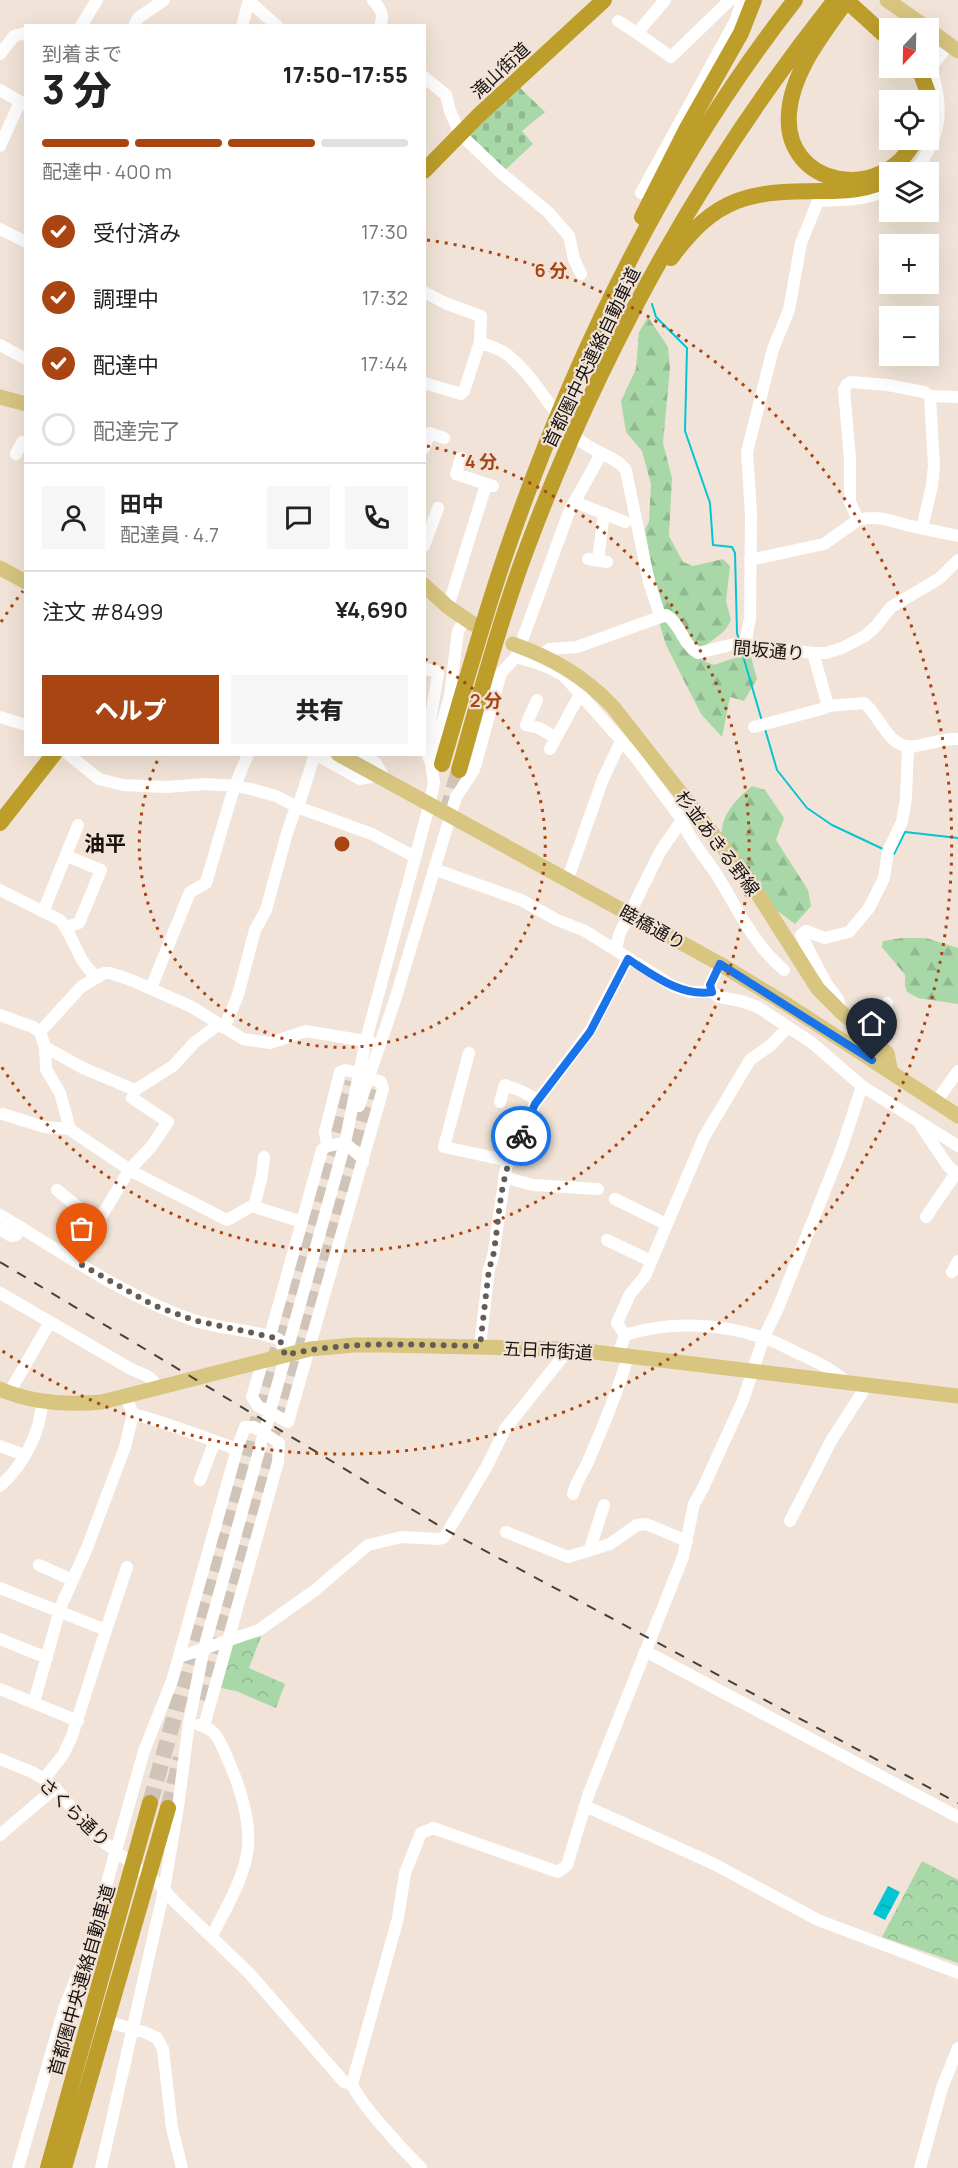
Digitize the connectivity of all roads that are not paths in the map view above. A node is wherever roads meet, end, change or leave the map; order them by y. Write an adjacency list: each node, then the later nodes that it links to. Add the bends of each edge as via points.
1 (97, 0): 18 (street)
2 (164, 0): 19 (street, via 140,16)
3 (249, 0): 20 (street); 21 (street)
4 (373, 0): 22 (street, via 382,12)
5 (604, 0): 32 (highway, 滝山街道)
6 (664, 0): 24 (street)
7 (730, 0): 24 (street, via 671,57)
8 (742, 0): 40 (street, via 735,20)
9 (754, 0): 46 (highway, via 741,33 633,236)
10 (795, 0): 46 (highway, 首都圏中央連絡自動車道, via 691,153)
11 (835, 0): 47 (highway, 首都圏中央連絡自動車道, via 713,170)
12 (847, 0): 23 (highway); 34 (highway, via 798,77 789,114 793,141 815,168 848,181 874,177 890,169)
13 (858, 0): 15 (highway)
14 (886, 0): 16 (main road)
15 (879, 18)
16 (912, 18)
17 (618, 21): 24 (street)
18 (82, 24)
19 (135, 24)
20 (243, 24)
21 (275, 24)
22 (381, 24)
23 (879, 30)
24 (637, 33)
25 (24, 34): 28 (street, via 14,36)
26 (939, 37): 27 (main road)
27 (953, 47): 37 (street, via 932,66 939,106 936,131)
28 (0, 54)
29 (426, 79): 32 (street, via 446,95)
30 (0, 90): 31 (street)
31 (23, 104): 33 (street)
32 (460, 134): 38 (highway, 滝山街道); 44 (street, via 548,212 569,236)
33 (0, 146)
34 (908, 150)
35 (919, 150): 36 (highway)
36 (908, 162)
37 (921, 162)
38 (426, 169)
39 (879, 183): 47 (highway, via 854,190 766,192 723,207 692,232)
40 (641, 193)
41 (879, 195): 71 (street, via 818,201 801,243 789,310 773,349 747,452)
42 (1, 232): 43 (street)
43 (24, 241)
44 (581, 274)
45 (426, 293): 48 (street, via 482,316)
46 (605, 310): 102 (highway, 首都圏中央連絡自動車道, via 547,442 487,609)
47 (628, 320): 102 (highway, 首都圏中央連絡自動車道, via 566,451)
48 (480, 342): 51 (street, via 461,394); 60 (street, via 508,354 568,430)
49 (0, 345): 50 (street)
50 (24, 358)
51 (426, 384)
52 (930, 396): 53 (street); 65 (street, via 888,385 851,382 843,390 850,459 849,502); 67 (street, via 934,466)
53 (958, 398)
54 (1, 401): 55 (main road)
55 (24, 404)
56 (444, 438): 58 (street, via 430,433)
57 (24, 442): 59 (street)
58 (426, 443)
59 (16, 454)
60 (601, 454): 62 (street); 77 (street, via 623,465 626,471)
61 (461, 458): 76 (street, via 456,474 490,486)
62 (575, 502): 64 (street); 80 (street)
63 (438, 508): 69 (street)
64 (604, 513): 66 (street); 70 (street)
65 (858, 520): 67 (street, via 887,518); 71 (street, via 824,544)
66 (625, 522)
67 (922, 528): 68 (street)
68 (958, 536)
69 (426, 541)
70 (598, 560)
71 (750, 560): 79 (street, via 750,618)
72 (958, 560): 81 (street, 間坂通り, via 940,578 891,607 865,636 842,648)
73 (0, 568): 74 (main road)
74 (24, 581)
75 (426, 587): 76 (main road)
76 (448, 607): 78 (main road)
77 (660, 616): 79 (street, 間坂通り, via 673,619 690,649 698,653); 82 (street, via 577,647 549,649)
78 (469, 622): 102 (street, via 458,631)
79 (745, 644): 81 (street, 間坂通り)
80 (517, 649): 82 (main road, 杉並あきる野線); 84 (street, via 555,669); 107 (street, via 501,673 474,770 458,791)
81 (813, 653): 86 (street)
82 (542, 656): 127 (main road, 杉並あきる野線, via 588,683 613,707 749,880 818,989)
83 (426, 669): 93 (street, via 438,674)
84 (580, 694): 85 (street, via 553,744 539,728 526,725); 91 (street)
85 (537, 700)
86 (828, 705): 89 (street); 94 (street, via 866,704 887,733)
87 (0, 717): 88 (street)
88 (24, 724)
89 (760, 726)
90 (958, 739): 94 (street)
91 (621, 741): 108 (street); 114 (street, via 603,779)
92 (426, 746): 102 (street)
93 (426, 746)
94 (908, 747): 127 (street, via 902,822 888,851 884,878 869,908 849,932 825,938 806,931 801,935 838,999)
95 (52, 756): 109 (highway)
96 (70, 756): 104 (street, via 99,779 123,785)
97 (247, 756): 104 (street)
98 (314, 756): 106 (street)
99 (319, 756): 103 (street, via 360,778)
100 (342, 756): 103 (main road, 睦橋通り)
101 (365, 756): 103 (street, via 375,762)
102 (444, 766): 105 (street, via 434,783)
103 (381, 778): 105 (main road, 睦橋通り)
104 (236, 786): 106 (street, via 276,796); 124 (street, via 206,883 190,892)
105 (429, 806): 107 (main road, 睦橋通り); 112 (street)
106 (297, 807): 112 (street, via 372,834); 129 (street, via 286,833 266,910 255,930 238,995)
107 (450, 817): 113 (street); 114 (main road, 睦橋通り)
108 (682, 820): 117 (street, via 660,852); 122 (street, via 689,837 763,950)
109 (0, 824)
110 (78, 825): 111 (street)
111 (67, 856): 116 (street); 118 (street, via 101,870 79,923)
112 (415, 856): 133 (street)
113 (434, 869): 119 (street, via 521,900); 134 (street)
114 (567, 881): 117 (main road, 睦橋通り)
115 (0, 890): 116 (street)
116 (43, 912): 118 (street)
117 (630, 914): 119 (street); 121 (main road, 睦橋通り)
118 (66, 927): 123 (street, via 87,968)
119 (616, 950): 120 (street)
120 (628, 959): 125 (street, via 673,986 690,992); 142 (street, via 590,1032)
121 (720, 964): 125 (street, via 710,985); 138 (main road, 睦橋通り)
122 (784, 970)
123 (99, 977): 124 (street, via 110,973); 131 (street, via 81,987)
124 (151, 988): 129 (street, via 196,1009)
125 (712, 992): 130 (street, via 758,1007)
126 (887, 1003): 132 (street)
127 (840, 1011): 132 (main road, 杉並あきる野線)
128 (0, 1015): 131 (street)
129 (221, 1026): 133 (street, via 243,1039 270,1042 306,1031); 141 (street, via 195,1042 173,1066)
130 (788, 1027): 140 (street); 166 (street, via 750,1059 704,1137)
131 (40, 1032): 135 (street)
132 (865, 1034): 138 (main road, 杉並あきる野線, via 887,1053)
133 (366, 1040): 134 (street); 139 (street)
134 (381, 1044): 139 (street)
135 (45, 1047): 141 (street); 148 (street, via 46,1069 60,1093)
136 (469, 1053): 153 (street, via 444,1147)
137 (958, 1071): 144 (street)
138 (891, 1072): 144 (main road, 睦橋通り)
139 (364, 1076): 149 (street); 150 (street, via 340,1072 325,1132); 154 (street, via 381,1082 383,1089)
140 (862, 1086): 147 (street); 178 (street, via 841,1150)
141 (135, 1090): 155 (street, via 132,1098 168,1122)
142 (538, 1100): 143 (street, via 505,1085); 153 (street)
143 (500, 1101)
144 (936, 1102): 146 (main road, 睦橋通り)
145 (3, 1114): 148 (street, via 44,1127)
146 (958, 1116)
147 (918, 1121): 151 (street); 156 (street)
148 (70, 1129): 155 (street)
149 (345, 1143): 150 (street); 154 (street, via 361,1156); 214 (street)
150 (327, 1146): 164 (street, via 322,1150)
151 (958, 1146)
152 (264, 1157): 161 (street)
153 (508, 1161): 157 (street)
154 (363, 1163): 174 (street)
155 (130, 1169): 161 (street, via 227,1220); 165 (street)
156 (957, 1174): 163 (street)
157 (504, 1177): 158 (street, via 533,1185); 179 (street)
158 (598, 1189)
159 (57, 1190): 165 (street)
160 (615, 1199): 166 (street)
161 (254, 1207): 164 (street)
162 (0, 1215): 167 (street)
163 (927, 1217)
164 (302, 1221): 173 (street)
165 (97, 1222): 170 (street, via 85,1241)
166 (666, 1224): 171 (street)
167 (21, 1227): 168 (street, via 11,1236); 170 (street)
168 (0, 1229)
169 (607, 1240): 171 (street)
170 (67, 1255): 177 (street, via 161,1308 193,1320)
171 (651, 1261): 176 (street, via 616,1323)
172 (0, 1293): 175 (street)
173 (278, 1306): 174 (street, via 283,1334 303,1339); 177 (street)
174 (319, 1316): 181 (street)
175 (50, 1322): 188 (street, via 149,1377); 189 (street)
176 (625, 1335): 178 (street, via 657,1327 688,1326); 183 (street)
177 (270, 1336): 182 (street, via 280,1340)
178 (764, 1337): 185 (street); 186 (street, via 819,1363)
179 (480, 1346): 180 (main road, 五日市街道); 181 (main road, 五日市街道, via 354,1345)
180 (569, 1348): 183 (main road, 五日市街道); 213 (street, via 505,1429 443,1538 402,1537 368,1545 271,1623 249,1635)
181 (310, 1349): 182 (main road, 五日市街道); 184 (street, via 288,1422 258,1406 252,1397)
182 (285, 1355): 184 (main road, 五日市街道)
183 (623, 1356): 185 (main road, 五日市街道); 200 (street, via 601,1433 584,1472 577,1478)
184 (263, 1360): 188 (main road, 五日市街道)
185 (753, 1371): 186 (main road, 五日市街道); 204 (street, via 694,1504)
186 (846, 1382): 187 (main road, 五日市街道)
187 (867, 1385): 191 (main road, 五日市街道); 202 (street, via 831,1441)
188 (157, 1388): 190 (main road, 五日市街道)
189 (4, 1391): 192 (main road, 五日市街道)
190 (126, 1396): 192 (main road, 五日市街道, via 83,1403); 193 (street)
191 (958, 1396)
192 (42, 1401): 197 (street, via 38,1427)
193 (133, 1413): 194 (street); 208 (street, via 125,1447)
194 (215, 1441): 196 (street); 198 (street)
195 (0, 1446): 197 (street)
196 (237, 1449): 213 (street, via 245,1427 254,1427 279,1443 278,1462); 216 (street)
197 (24, 1455): 199 (street)
198 (200, 1480)
199 (0, 1486)
200 (573, 1494)
201 (604, 1505): 205 (street)
202 (790, 1521)
203 (506, 1532): 205 (street, via 568,1557)
204 (687, 1541): 205 (street, via 646,1524 637,1525 610,1544); 215 (street)
205 (590, 1549)
206 (39, 1565): 208 (street)
207 (127, 1567): 211 (street)
208 (72, 1580): 210 (street)
209 (0, 1588): 210 (street)
210 (60, 1613): 211 (street); 217 (street)
211 (106, 1630): 220 (street)
212 (0, 1639): 217 (street)
213 (227, 1640): 214 (street); 222 (street)
214 (204, 1648): 216 (street); 221 (street)
215 (645, 1651): 227 (street); 229 (street)
216 (178, 1657): 231 (street, via 144,1751)
217 (47, 1658): 219 (street)
218 (0, 1689): 219 (street)
219 (34, 1702): 220 (street)
220 (78, 1721): 224 (street, via 63,1755)
221 (189, 1722): 222 (street); 232 (street)
222 (204, 1726): 233 (street, via 217,1735 243,1800 248,1845 239,1879)
223 (0, 1760): 224 (street, さくら通り)
224 (44, 1779): 225 (street, さくら通り)
225 (55, 1788): 230 (street); 231 (street, さくら通り, via 86,1826)
226 (150, 1803): 240 (highway, 首都圏中央連絡自動車道)
227 (585, 1806): 234 (street, via 712,1863 818,1920); 239 (street, via 567,1865 558,1872 433,1828 421,1833 405,1873 398,1918)
228 (168, 1808): 235 (highway, 首都圏中央連絡自動車道)
229 (958, 1817)
230 (0, 1835)
231 (120, 1855): 232 (street, さくら通り); 236 (street)
232 (162, 1887): 233 (street, さくら通り); 237 (street)
233 (212, 1936): 239 (street, さくら通り, via 279,2005 344,2082)
234 (958, 1972)
235 (109, 2008): 244 (highway, 首都圏中央連絡自動車道); 245 (highway)
236 (68, 2010): 237 (street); 241 (street)
237 (128, 2027): 246 (street); 247 (street, via 157,2038 163,2049 171,2128)
238 (958, 2048): 249 (street, via 942,2088)
239 (352, 2084): 248 (street, さくら通り)
240 (69, 2093): 242 (highway); 243 (highway, 首都圏中央連絡自動車道)
241 (18, 2168)
242 (43, 2168)
243 (48, 2168)
244 (64, 2168)
245 (75, 2168)
246 (101, 2168)
247 (182, 2168)
248 (421, 2168)
249 (920, 2168)

